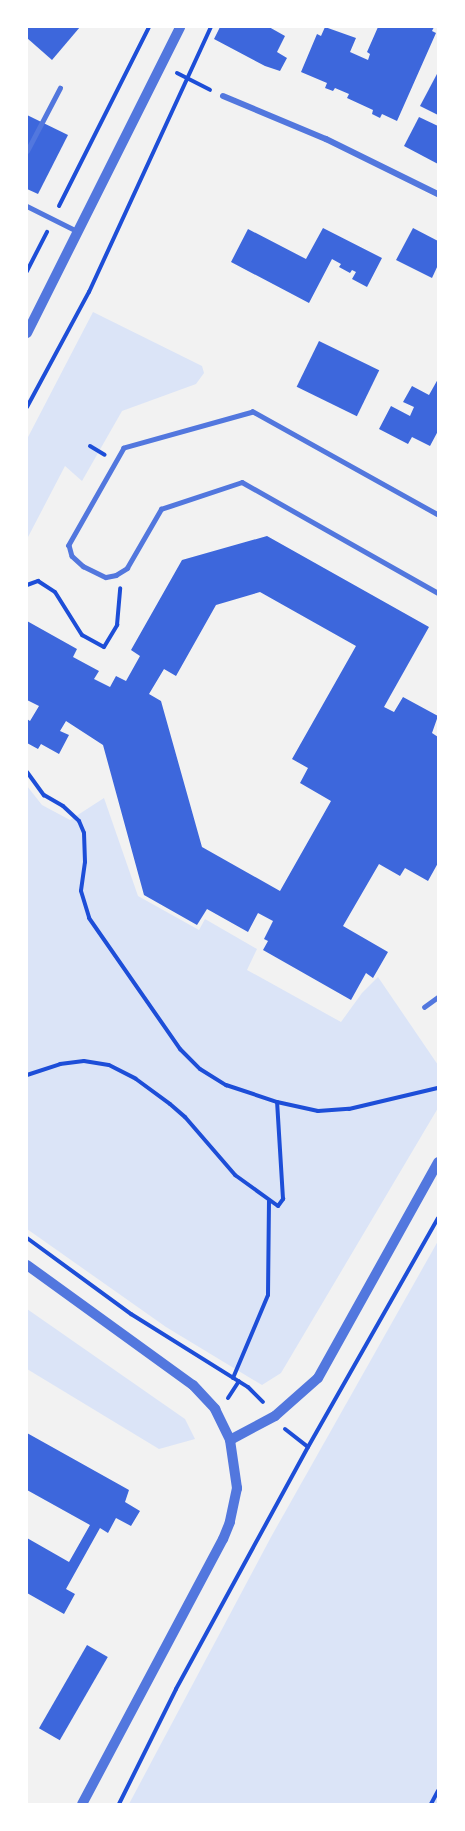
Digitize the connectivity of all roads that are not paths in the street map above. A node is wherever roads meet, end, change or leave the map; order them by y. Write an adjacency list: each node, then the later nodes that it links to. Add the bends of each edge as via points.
1 (180, 27): 7 (street)
2 (60, 88): 4 (lane)
3 (224, 96): 5 (street, via 326,139)
4 (27, 151)
5 (438, 194)
6 (27, 206): 7 (lane)
7 (79, 232): 8 (street)
8 (27, 333)
9 (438, 515): 10 (lane, via 253,412 124,448 69,545 72,556 83,566 106,577 116,575 127,567 161,509 242,482)
10 (438, 592)
11 (438, 997): 12 (lane)
12 (424, 1007)
13 (438, 1162): 15 (street, via 318,1378 275,1416)
14 (27, 1265): 15 (street, via 193,1385 215,1410)
15 (230, 1440): 16 (street, via 237,1488 230,1522)
16 (82, 1804)

